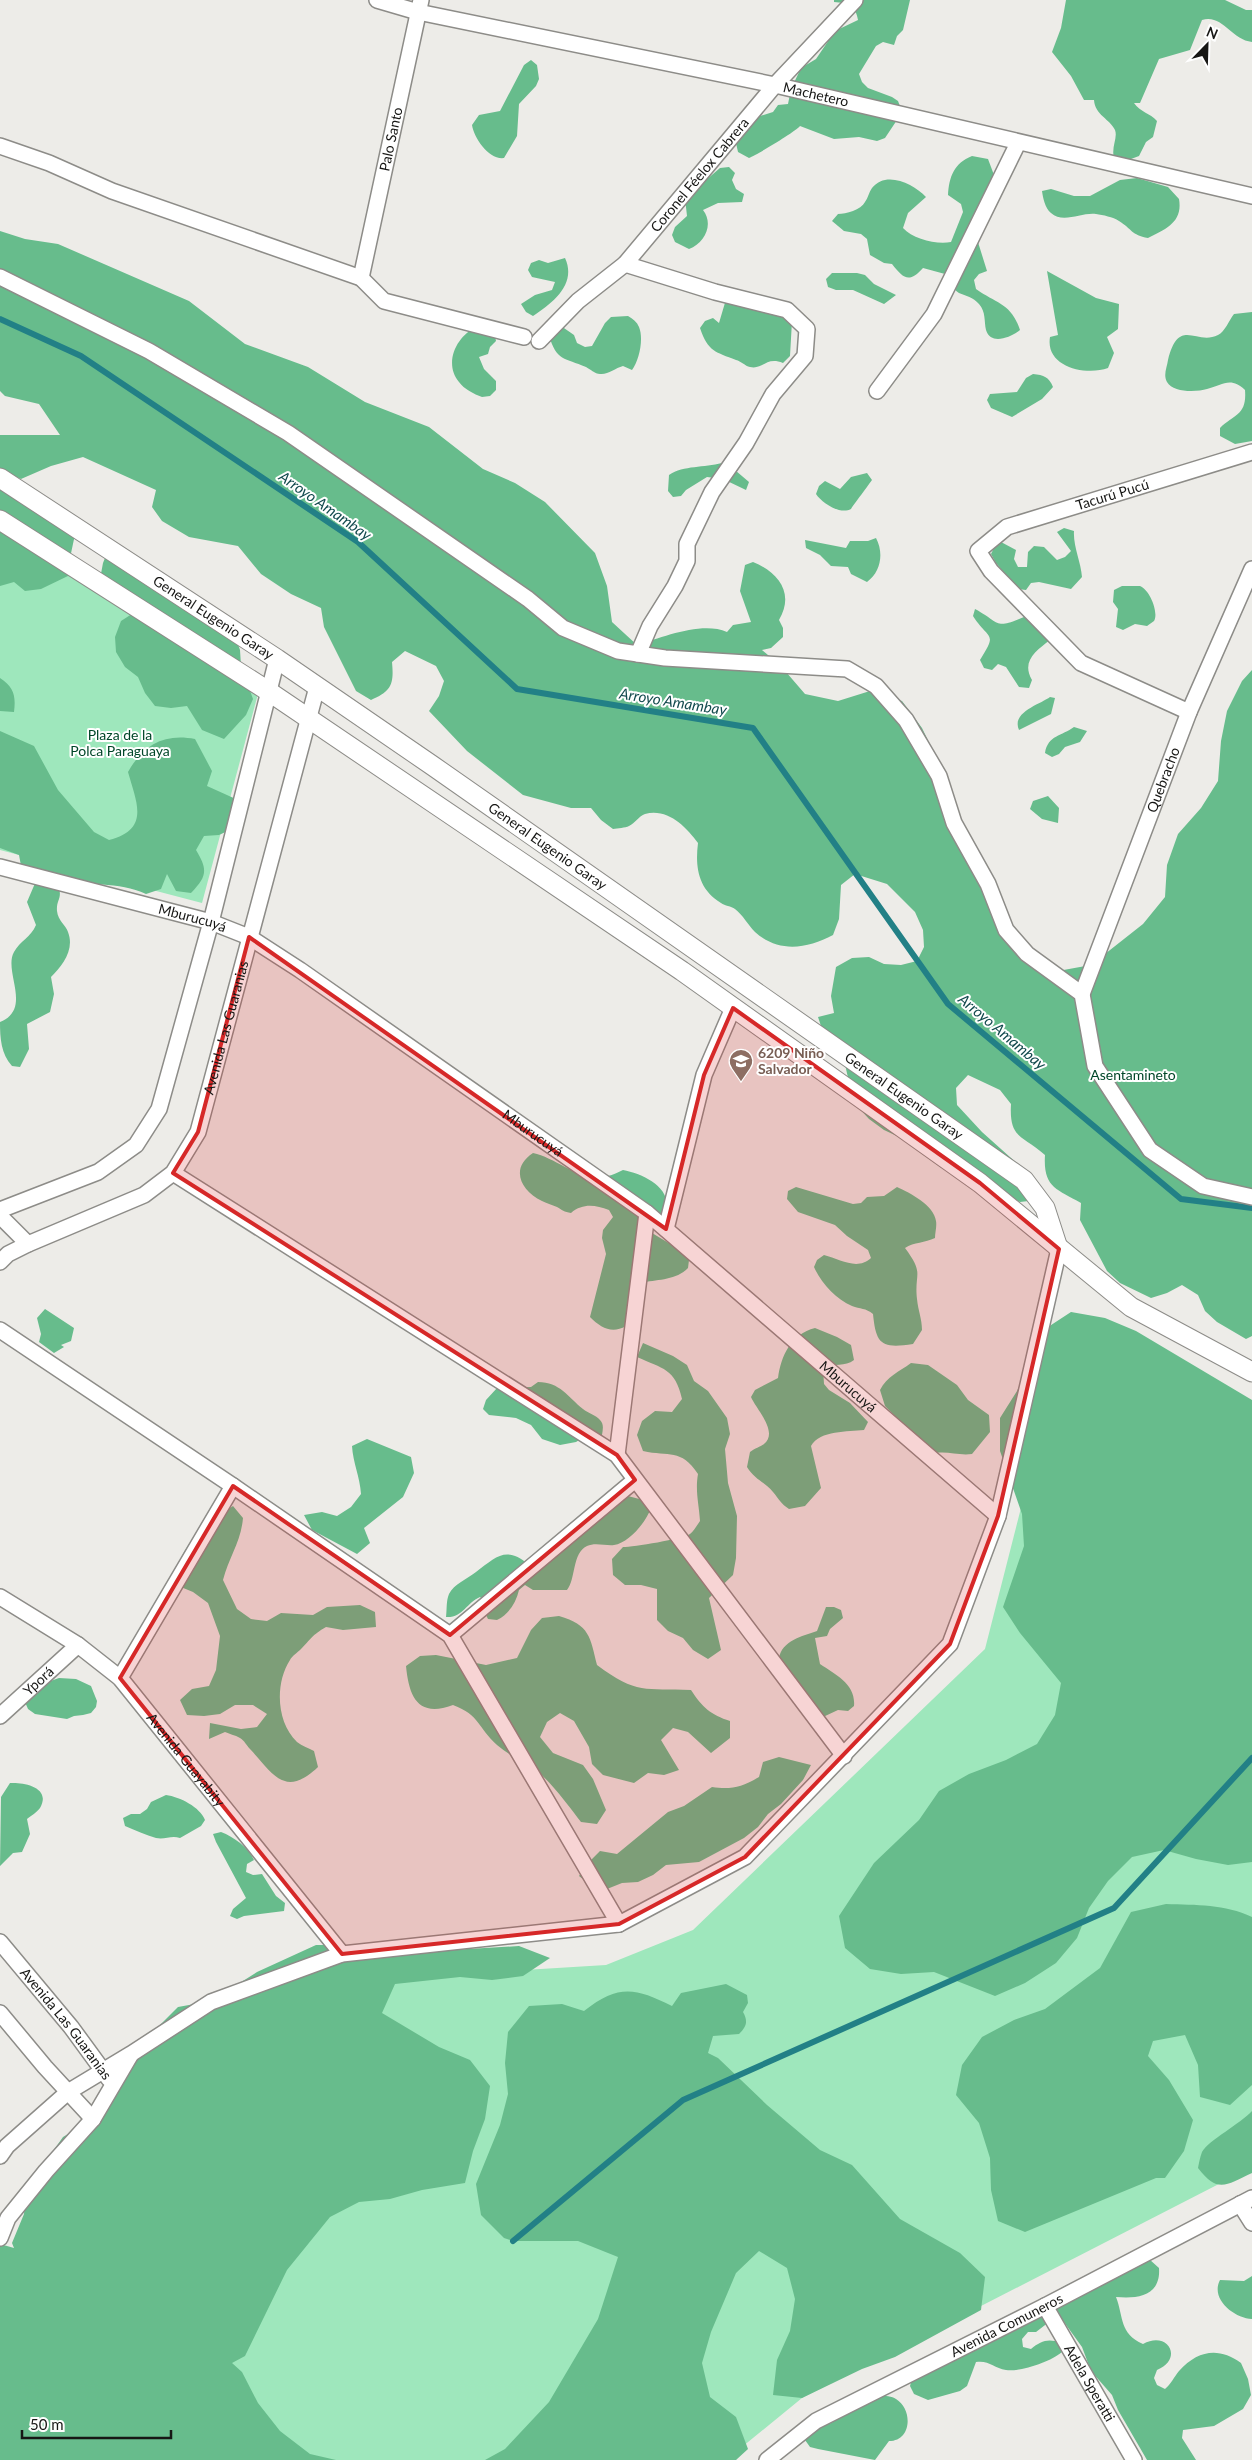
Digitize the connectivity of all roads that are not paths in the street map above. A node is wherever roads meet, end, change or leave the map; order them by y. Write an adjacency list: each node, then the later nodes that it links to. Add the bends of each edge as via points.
1 (376, 0): 3 (street, Machetero)
2 (855, 0): 4 (street, Coronel Féelox Cabrera)
3 (420, 6): 4 (street, Machetero); 10 (street, Palo Santo)
4 (775, 85): 5 (street, Machetero); 8 (street, Coronel Féelox Cabrera)
5 (1018, 143): 7 (street, Machetero); 11 (street, via 934,314)
6 (0, 146): 10 (street, via 112,191)
7 (1252, 196)
8 (625, 264): 10 (street, Coronel Féelox Cabrera, via 531,339 384,301); 16 (street, via 787,310 807,329 805,356 773,394 746,443 712,492 687,544 687,561)
9 (0, 277): 16 (street, via 149,351 288,433 528,599 563,628 618,651)
10 (361, 278)
11 (877, 390)
12 (1252, 452): 20 (street, Tacurú Pucú, via 1007,527 978,551 991,571 1081,663)
13 (0, 478): 17 (street, General Eugenio Garay)
14 (0, 520): 19 (street, General Eugenio Garay)
15 (1252, 569): 20 (street, Quebracho)
16 (638, 654): 25 (street, via 847,669 876,686 906,720 939,776 954,823 988,884 1006,930 1027,954)
17 (277, 659): 18 (street, General Eugenio Garay); 19 (street)
18 (317, 687): 21 (street, Avenida Las Guaranias); 34 (street, General Eugenio Garay, via 1024,1180 1045,1208)
19 (268, 691): 21 (street, General Eugenio Garay); 23 (street)
20 (1189, 712): 25 (street, Quebracho)
21 (309, 718): 24 (street, Avenida Las Guaranias); 26 (street, General Eugenio Garay)
22 (0, 867): 23 (street, Mburucuyá)
23 (211, 922): 24 (street, Mburucuyá); 29 (street, via 159,1109 136,1145 98,1172)
24 (249, 938): 27 (street, Avenida Las Guaranias, via 198,1132); 30 (street, Mburucuyá, via 300,970)
25 (1082, 994): 28 (street, via 1095,1066 1150,1150 1203,1186)
26 (733, 1008): 32 (street, via 704,1075); 34 (street, General Eugenio Garay, via 980,1183)
27 (174, 1173): 33 (street, Avenida Las Guaranias, via 144,1195); 38 (street)
28 (1252, 1197)
29 (0, 1210)
30 (647, 1213): 32 (street, Mburucuyá); 38 (street)
31 (0, 1216): 33 (street)
32 (666, 1229): 41 (street, Mburucuyá)
33 (28, 1244): 35 (street, Avenida Las Guaranias)
34 (1059, 1249): 37 (street, General Eugenio Garay, via 1131,1307); 41 (street)
35 (0, 1262)
36 (0, 1330): 40 (street)
37 (1252, 1372)
38 (617, 1455): 39 (street)
39 (636, 1480): 43 (street); 47 (street)
40 (234, 1486): 43 (street); 45 (street)
41 (998, 1516): 47 (street, via 950,1644)
42 (0, 1597): 44 (street, Avenida Guayabity)
43 (450, 1635): 48 (street)
44 (78, 1645): 45 (street, Avenida Guayabity); 46 (street, Yporá)
45 (120, 1678): 50 (street, Avenida Guayabity)
46 (0, 1716)
47 (844, 1756): 48 (street, via 745,1857)
48 (619, 1924): 50 (street)
49 (0, 1942): 53 (street, Avenida Las Guaranias)
50 (342, 1954): 52 (street, via 211,2002)
51 (0, 2013): 55 (street)
52 (131, 2054): 53 (street); 54 (street)
53 (103, 2071): 54 (street, Avenida Las Guaranias); 55 (street)
54 (113, 2084): 56 (street)
55 (68, 2092): 56 (street); 57 (street)
56 (93, 2119): 60 (street, via 8,2218)
57 (0, 2156)
58 (1246, 2201): 59 (street); 61 (street, Avenida Comuneros)
59 (1252, 2223)
60 (0, 2238)
61 (1045, 2306): 62 (street, Avenida Comuneros, via 816,2421); 63 (street, Adela Speratti)
62 (767, 2460)
63 (1134, 2460)

